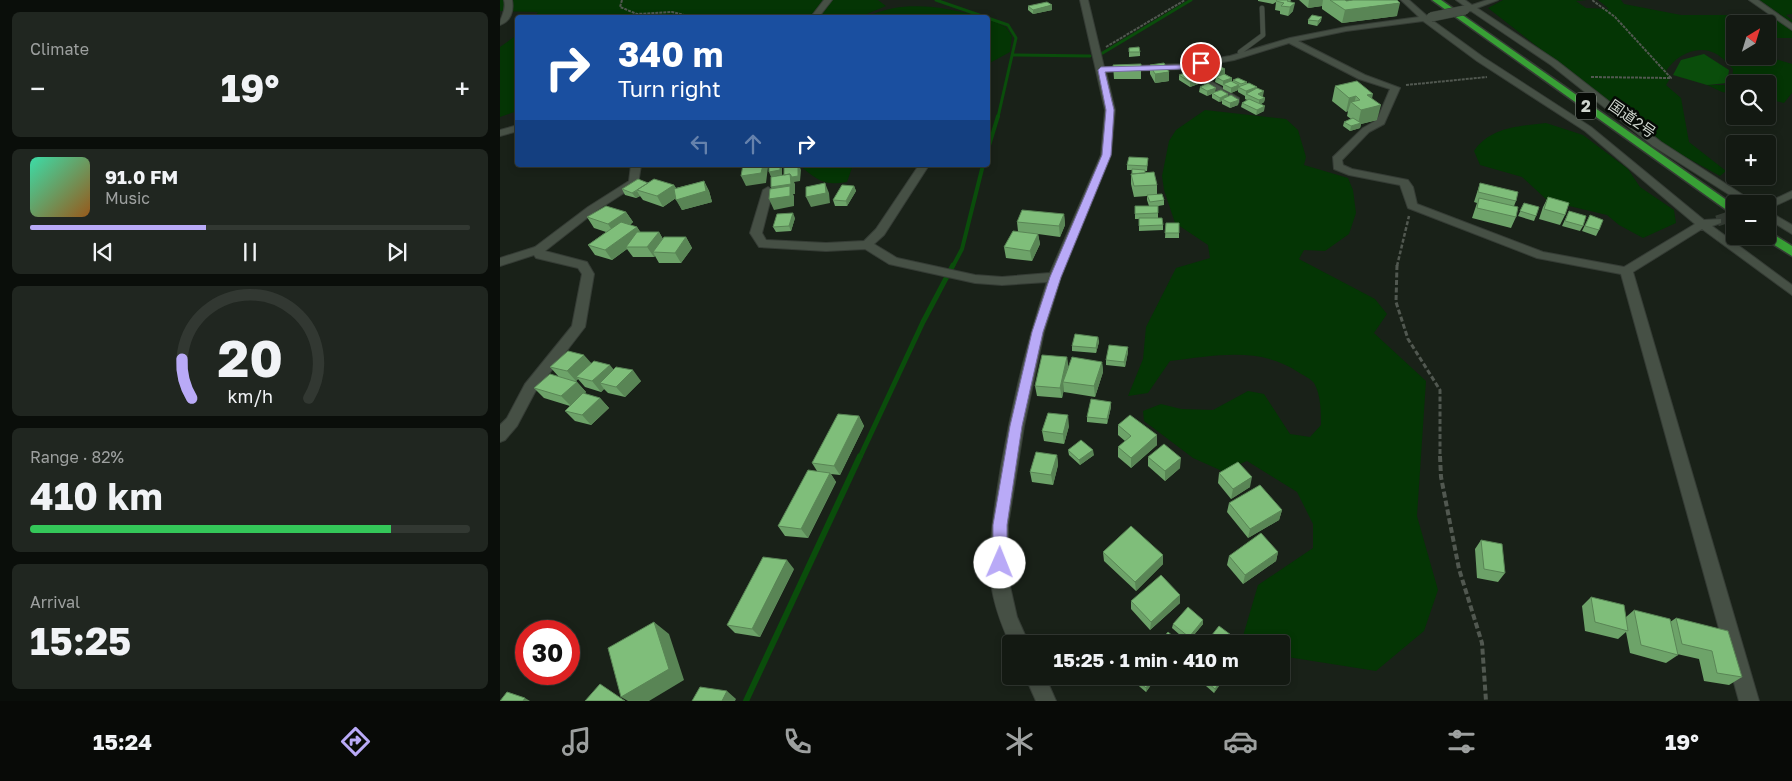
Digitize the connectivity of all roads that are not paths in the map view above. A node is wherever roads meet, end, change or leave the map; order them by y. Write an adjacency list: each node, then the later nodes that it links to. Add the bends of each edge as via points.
1 (508, 0): 13 (street, via 507,17)
2 (828, 0): 11 (street)
3 (1084, 0): 18 (street)
4 (1405, 0): 12 (street)
5 (1436, 0): 29 (highway, 国道2号 / 2)
6 (1460, 0): 10 (street)
7 (1494, 0): 10 (street)
8 (1753, 0): 14 (street)
9 (1262, 8): 16 (lane, via 1263,35 1240,52)
10 (1468, 9): 12 (street, bridge); 26 (street, via 1554,63 1657,144)
11 (816, 15)
12 (1428, 18): 15 (street); 32 (street, via 1480,59 1588,130)
13 (500, 23)
14 (1792, 28)
15 (1290, 40): 16 (street); 28 (street, via 1362,77 1395,88 1381,122 1366,130 1346,149 1337,159 1338,167 1404,182)
16 (1244, 54): 17 (street)
17 (1181, 67): 18 (street); 19 (street)
18 (1101, 70): 40 (street, via 1110,110 1106,155)
19 (1238, 102)
20 (515, 129): 21 (street)
21 (500, 133)
22 (636, 167): 36 (street, via 634,182)
23 (923, 167): 35 (street, via 880,232)
24 (768, 190): 35 (street, via 756,233 763,244)
25 (1792, 194): 27 (street)
26 (1738, 195)
27 (1776, 202)
28 (1412, 206): 39 (street, via 1541,255)
29 (1726, 206)
30 (1776, 219): 33 (street)
31 (1717, 221): 32 (street)
32 (1702, 224): 39 (street); 41 (street)
33 (1792, 230)
34 (1776, 241): 37 (highway)
35 (867, 245): 40 (street, via 893,261 966,278 1002,281)
36 (539, 250): 38 (street); 42 (street, via 540,255 583,265 588,274 578,327 530,388 512,422)
37 (1792, 252)
38 (500, 262)
39 (1626, 271): 46 (street)
40 (1055, 277): 43 (street, via 1037,332 1016,426 1000,525 1000,582 1008,619)
41 (1792, 291)
42 (500, 436)
43 (1016, 635)
44 (1039, 685): 45 (street)
45 (1046, 701)
46 (1749, 701)

